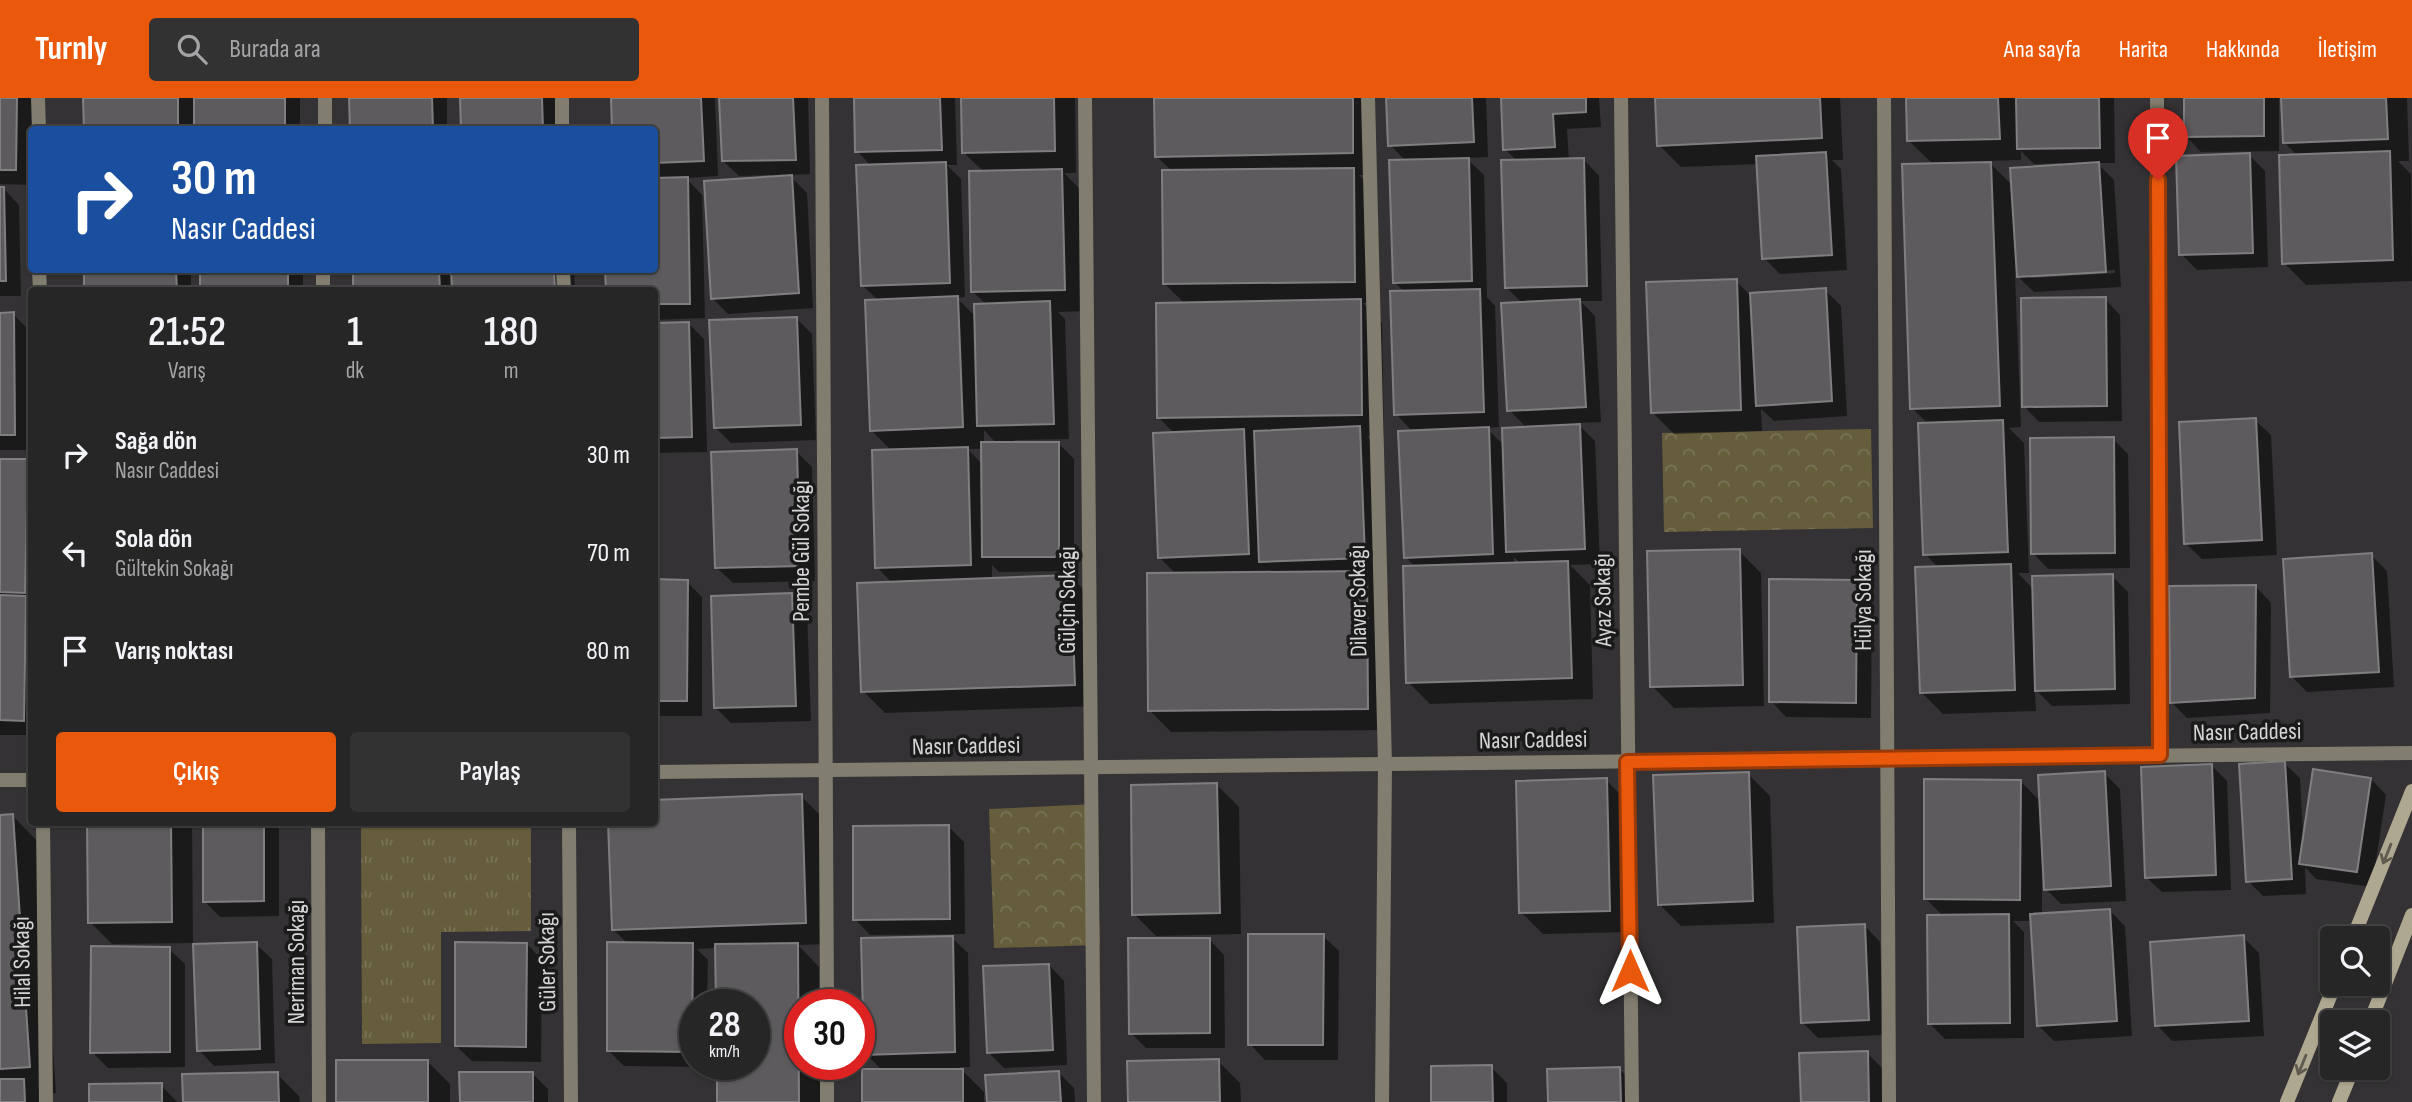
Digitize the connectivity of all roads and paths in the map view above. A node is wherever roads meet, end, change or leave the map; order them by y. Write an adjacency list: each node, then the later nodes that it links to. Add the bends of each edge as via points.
1 (38, 98): 10 (street)
2 (325, 98): 11 (street)
3 (562, 98): 12 (street)
4 (822, 98): 19 (street, Pembe Gül Sokağı)
5 (1086, 98): 18 (street, Gülçin Sokağı)
6 (1368, 98): 17 (street, Dilaver Sokağı)
7 (1621, 98): 16 (street, Ayaz Sokağı)
8 (1884, 98): 15 (street, Hülya Sokağı)
9 (2157, 98): 14 (street)
10 (39, 126)
11 (325, 126)
12 (562, 126)
13 (2412, 753): 14 (street, Nasır Caddesi)
14 (2160, 755): 15 (street, Nasır Caddesi)
15 (1886, 759): 16 (street, Nasır Caddesi); 41 (street, Hülya Sokağı)
16 (1627, 762): 17 (street, Nasır Caddesi); 40 (street, Ayaz Sokağı)
17 (1385, 764): 18 (street, Nasır Caddesi); 39 (street, Dilaver Sokağı)
18 (1091, 767): 19 (street, Nasır Caddesi); 38 (street, Gülçin Sokağı)
19 (825, 770): 20 (street, Nasır Caddesi); 29 (street, Pembe Gül Sokağı)
20 (658, 772)
21 (0, 780): 22 (street)
22 (28, 780)
23 (2412, 791): 28 (street, one-way to 28)
24 (43, 826): 34 (street, Hilal Sokağı)
25 (318, 826): 35 (street, Neriman Sokağı)
26 (569, 826): 36 (street, Güler Sokağı)
27 (2412, 915): 31 (street)
28 (2358, 926)
29 (827, 989)
30 (2330, 996): 42 (street, one-way to 42)
31 (2375, 1010)
32 (827, 1080): 37 (street)
33 (2348, 1080): 43 (street)
34 (46, 1102)
35 (319, 1102)
36 (571, 1102)
37 (827, 1102)
38 (1094, 1102)
39 (1382, 1102)
40 (1632, 1102)
41 (1889, 1102)
42 (2287, 1102)
43 (2339, 1102)

